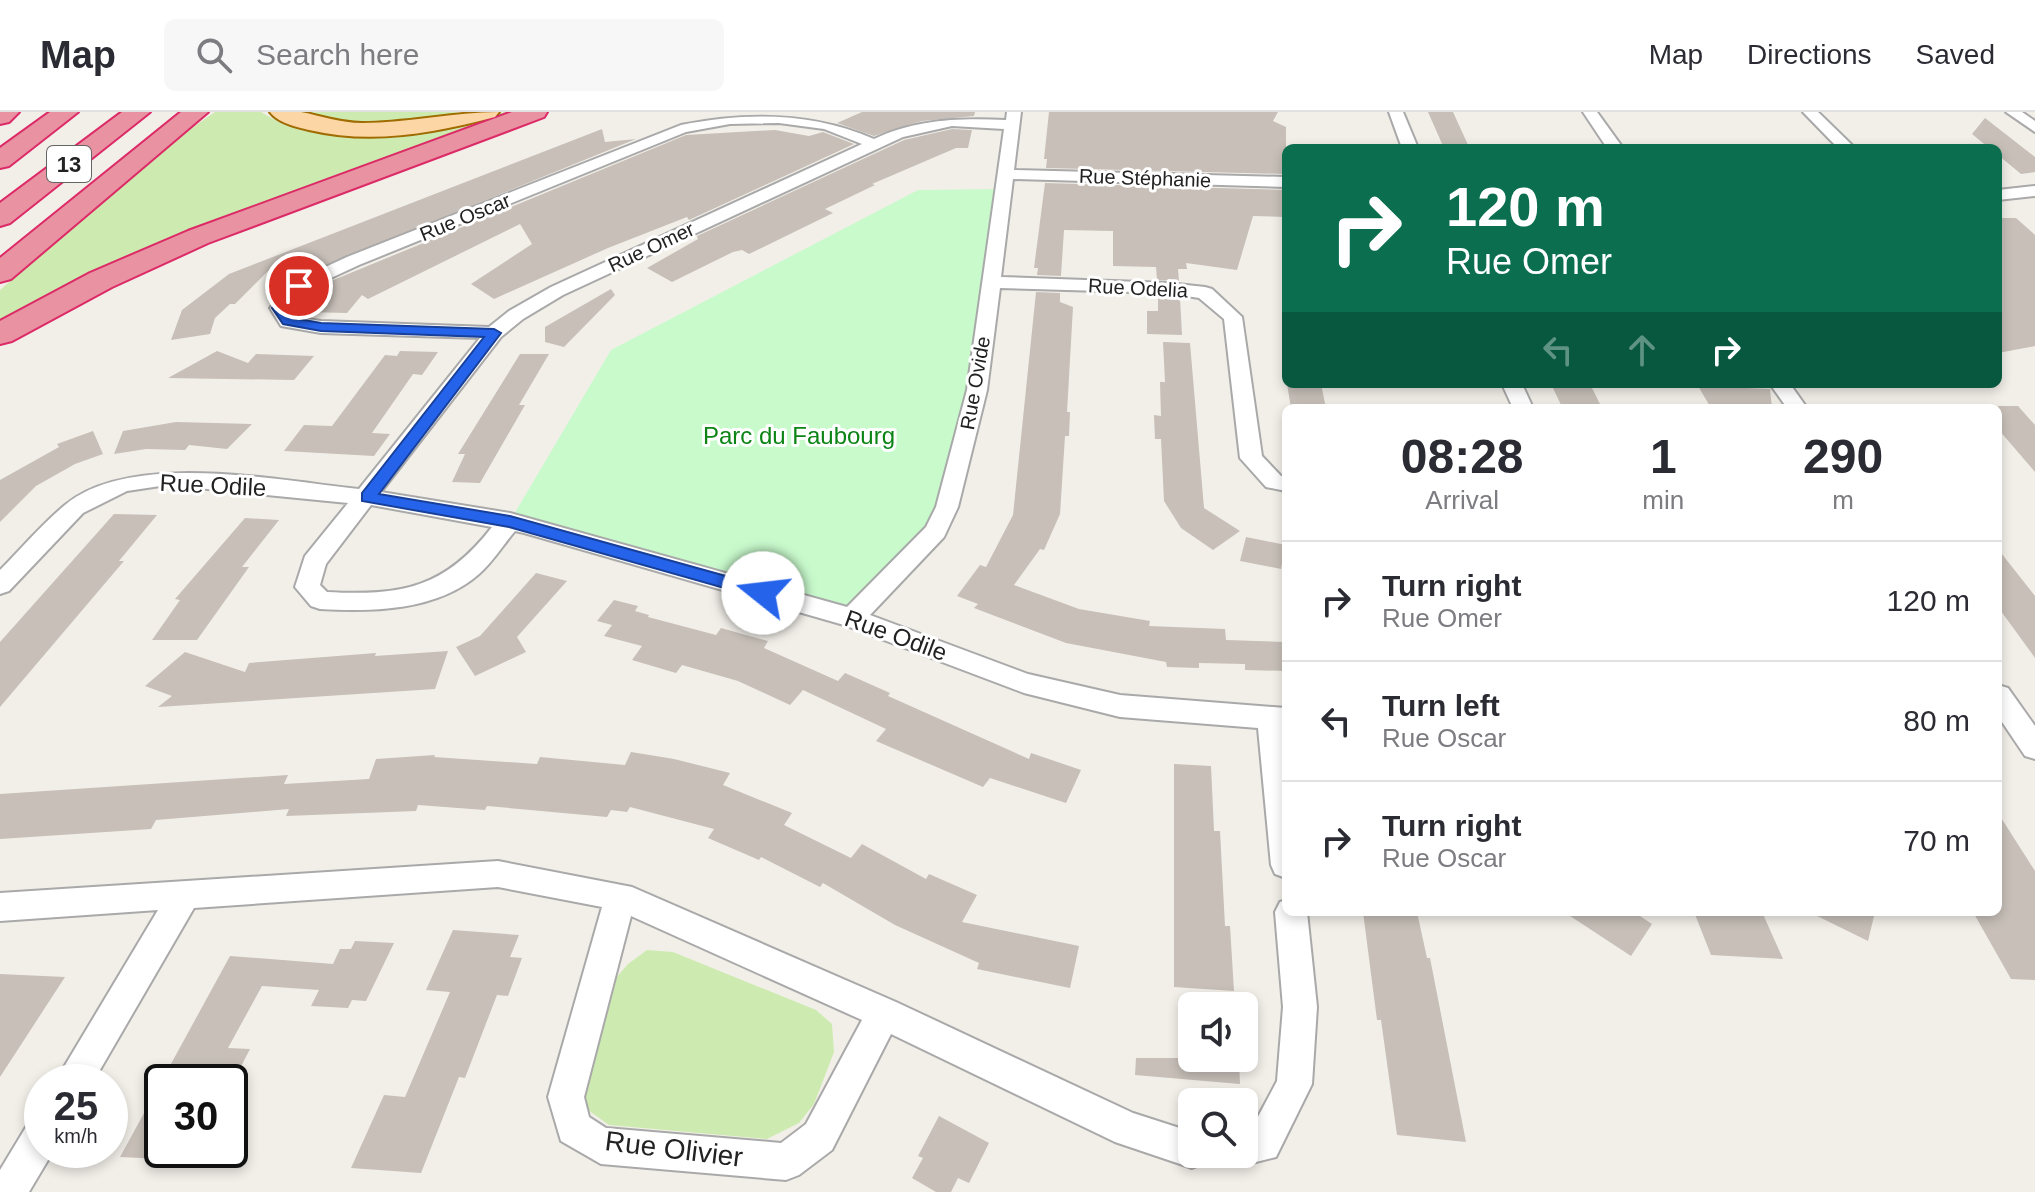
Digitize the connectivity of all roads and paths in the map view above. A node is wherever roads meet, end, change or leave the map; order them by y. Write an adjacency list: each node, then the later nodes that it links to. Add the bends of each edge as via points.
1 (7, 112): 12 (highway)
2 (66, 112): 19 (highway, 13)
3 (138, 112): 24 (highway, 13)
4 (196, 112): 25 (highway)
5 (282, 112): 6 (main road, via 315,124 373,129)
6 (487, 112)
7 (535, 112): 28 (highway, via 198,237)
8 (1396, 112): 16 (street)
9 (1590, 112): 17 (street)
10 (1810, 112): 18 (street)
11 (2013, 112): 14 (street)
12 (0, 117)
13 (1013, 119): 15 (street, Rue Omer, via 927,125); 20 (street, Rue Ovide)
14 (2035, 128)
15 (873, 144): 27 (street, Rue Omer, via 557,291); 27 (street, Rue Oscar, via 850,130 763,117 681,129 353,261 299,286 279,308 288,322 321,327)
16 (1408, 144)
17 (1612, 144)
18 (1843, 144)
19 (0, 160)
20 (1004, 174): 21 (street, Rue Stéphanie); 26 (street, Rue Ovide)
21 (1282, 182)
22 (2035, 191): 23 (street)
23 (2002, 195)
24 (0, 217)
25 (0, 273)
26 (991, 282): 29 (street, Rue Odelia, via 1205,293 1233,317 1251,458 1274,482); 33 (street, Rue Ovide, via 977,390 947,507 936,531)
27 (494, 333): 30 (street, Rue Omer)
28 (0, 334)
29 (1282, 483)
30 (368, 497): 31 (street, Rue Odile); 31 (street, via 314,562 307,587 320,600 356,604 428,593 466,572); 32 (street, Rue Odile, via 167,478 122,485 75,508)
31 (510, 521): 33 (street, Rue Odile)
32 (0, 585)
33 (852, 618): 35 (street, Rue Odile, via 1024,683 1120,706)
34 (2015, 710): 36 (street)
35 (1279, 719): 37 (street)
36 (2035, 748)
37 (1282, 782)
38 (186, 893): 39 (street, via 498,874); 40 (street); 43 (street)
39 (621, 897): 42 (street); 42 (street, Rue Olivier, via 566,1097 574,1128 601,1146 786,1162 819,1137)
40 (0, 907)
41 (1291, 916): 45 (street, via 1300,1007 1294,1084)
42 (884, 1013): 44 (street, via 1128,1129)
43 (84, 1064)
44 (1178, 1145)
45 (1258, 1145)
46 (24, 1165): 47 (street)
47 (8, 1192)

